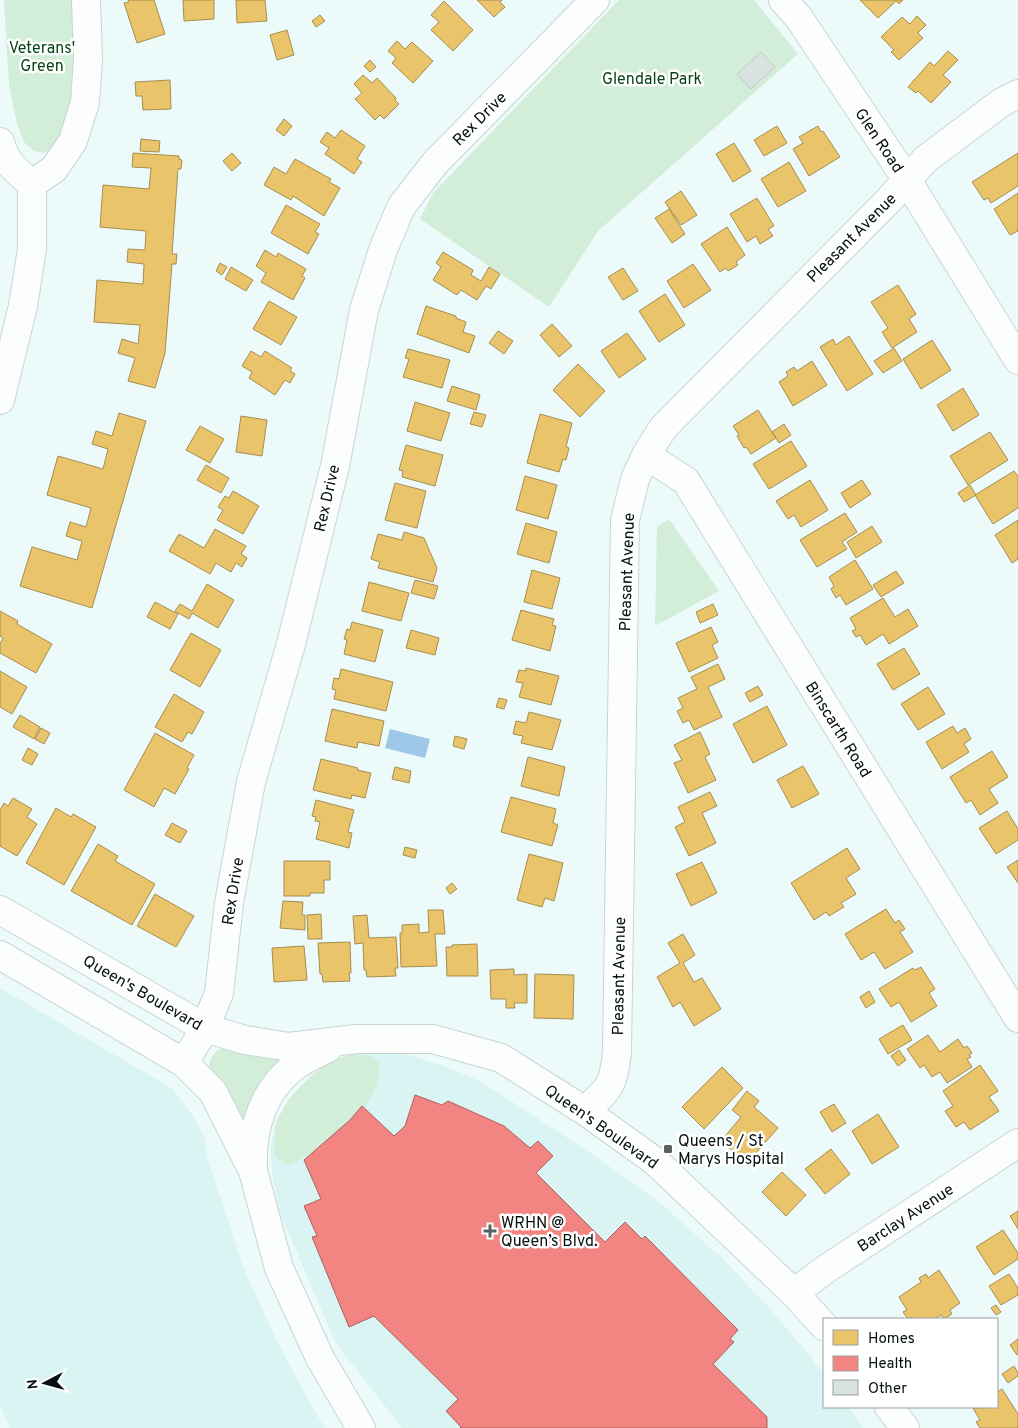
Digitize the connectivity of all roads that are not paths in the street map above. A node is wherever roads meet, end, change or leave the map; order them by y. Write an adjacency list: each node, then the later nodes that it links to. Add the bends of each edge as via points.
1 (86, 0): 8 (street, via 88,59 84,102 73,141 54,169)
2 (595, 0): 15 (street, Rex Drive, via 435,163 401,206 383,250 364,310 334,466 291,644 251,782 229,903 219,993)
3 (783, 0): 7 (street, Glen Road, via 799,18)
4 (1018, 94): 7 (street, Pleasant Avenue, via 1002,102 926,159)
5 (0, 142): 8 (street, via 12,168)
6 (0, 177): 8 (street)
7 (907, 180): 9 (street, Glen Road); 11 (street, Pleasant Avenue, via 663,428)
8 (32, 184): 10 (street, via 32,249 23,306)
9 (1018, 360)
10 (0, 400)
11 (646, 454): 14 (street, Binscarth Road, via 686,481); 18 (street, Pleasant Avenue, via 635,479 625,520 617,1052 614,1076 608,1089)
12 (0, 910): 15 (street, Queen's Boulevard)
13 (0, 955): 17 (street, Queen's Boulevard)
14 (1018, 1018)
15 (205, 1028): 16 (street, Queen's Boulevard, via 245,1040 290,1046); 17 (street, Rex Drive)
16 (356, 1039): 18 (street, Queen's Boulevard, via 433,1038 501,1058); 20 (street, Queen's Boulevard, via 328,1048 297,1064 274,1086 258,1116 252,1151)
17 (184, 1063): 20 (street, Queen's Boulevard, via 213,1092)
18 (585, 1111): 21 (street, Queen's Boulevard, via 656,1162)
19 (1018, 1143): 21 (street, Barclay Avenue)
20 (253, 1171): 24 (street, Queen's Boulevard, via 279,1268 320,1358)
21 (794, 1293): 22 (street, Queen's Boulevard)
22 (823, 1325)
23 (890, 1408): 25 (street)
24 (361, 1428)
25 (905, 1428)

